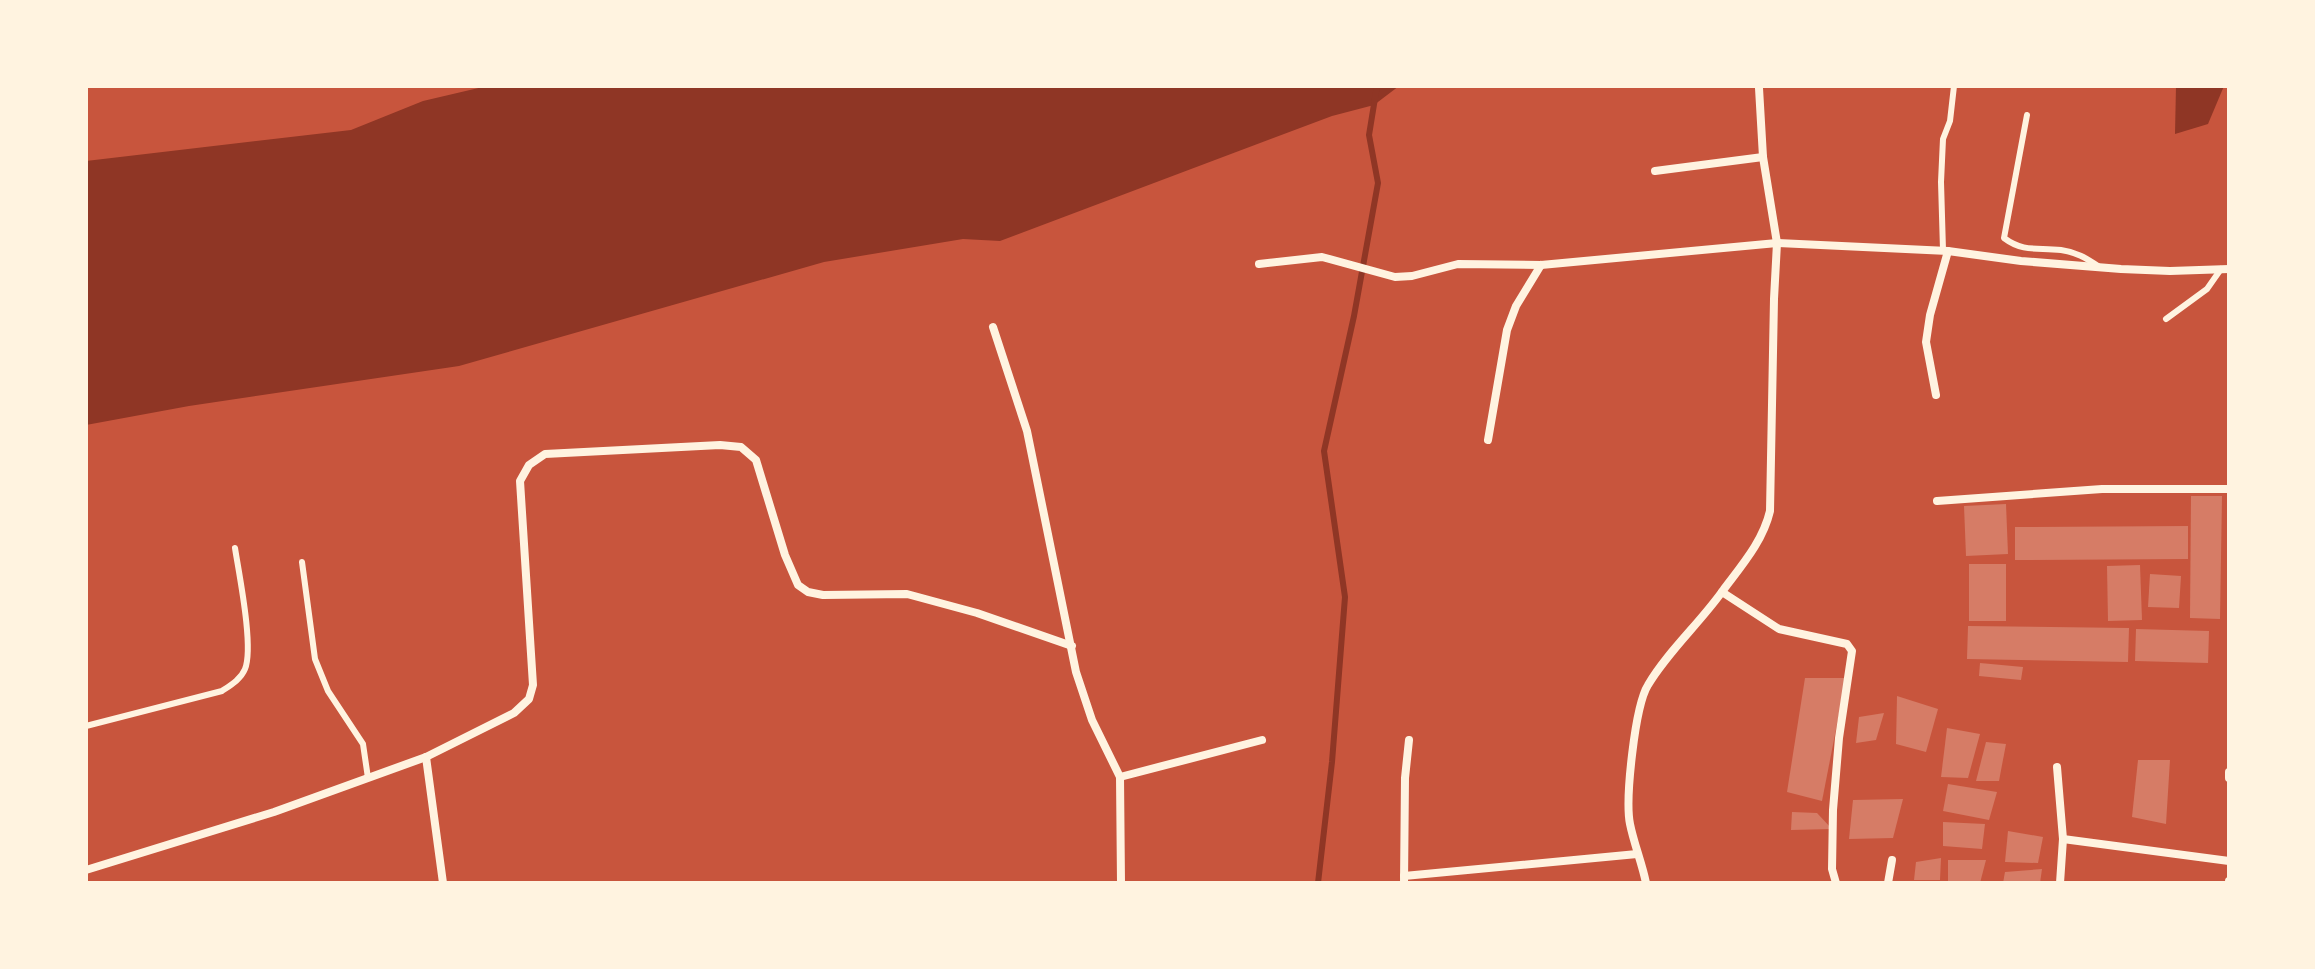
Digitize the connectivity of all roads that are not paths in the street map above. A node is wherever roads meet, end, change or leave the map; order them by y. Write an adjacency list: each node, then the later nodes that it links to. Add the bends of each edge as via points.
1 (1954, 86): 7 (lane, via 1943,139)
2 (1759, 88): 4 (street)
3 (2027, 115): 10 (lane, via 2004,238 2015,247 2081,255)
4 (1763, 157): 5 (street); 6 (street)
5 (1655, 171)
6 (1777, 243): 7 (street); 9 (street); 20 (street, via 1770,511 1762,537)
7 (1945, 250): 10 (street); 14 (street, via 1926,342)
8 (1259, 264): 9 (street, via 1322,257 1395,277 1458,264)
9 (1541, 265): 15 (street, via 1507,330)
10 (2101, 268): 11 (street)
11 (2225, 269): 12 (lane)
12 (2166, 319)
13 (993, 327): 21 (street, via 1027,431)
14 (1936, 395)
15 (1488, 440)
16 (2229, 489): 17 (street, via 2102,489)
17 (1937, 501)
18 (235, 548): 22 (lane, via 247,630 246,668 235,682 222,691)
19 (302, 562): 28 (lane, via 315,659 328,691 363,744)
20 (1722, 592): 30 (street, via 1641,700 1629,804); 38 (street, via 1779,629 1847,644 1852,651 1833,810)
21 (1072, 646): 25 (street, via 907,594 808,592 798,585 785,555 756,460 741,447 545,454 529,465 520,481 533,685 529,699 514,713); 27 (street, via 1083,696)
22 (86, 726)
23 (1262, 740): 27 (street)
24 (1409, 740): 34 (street)
25 (426, 757): 28 (street); 35 (street)
26 (2057, 767): 29 (street)
27 (1120, 777): 36 (street)
28 (368, 778): 33 (street)
29 (2063, 839): 32 (street); 40 (street)
30 (1637, 854): 34 (street); 37 (street)
31 (1892, 860): 39 (street)
32 (2229, 861)
33 (86, 870)
34 (1404, 880)
35 (443, 883)
36 (1121, 883)
37 (1646, 883)
38 (1836, 883)
39 (1888, 883)
40 (2060, 883)

